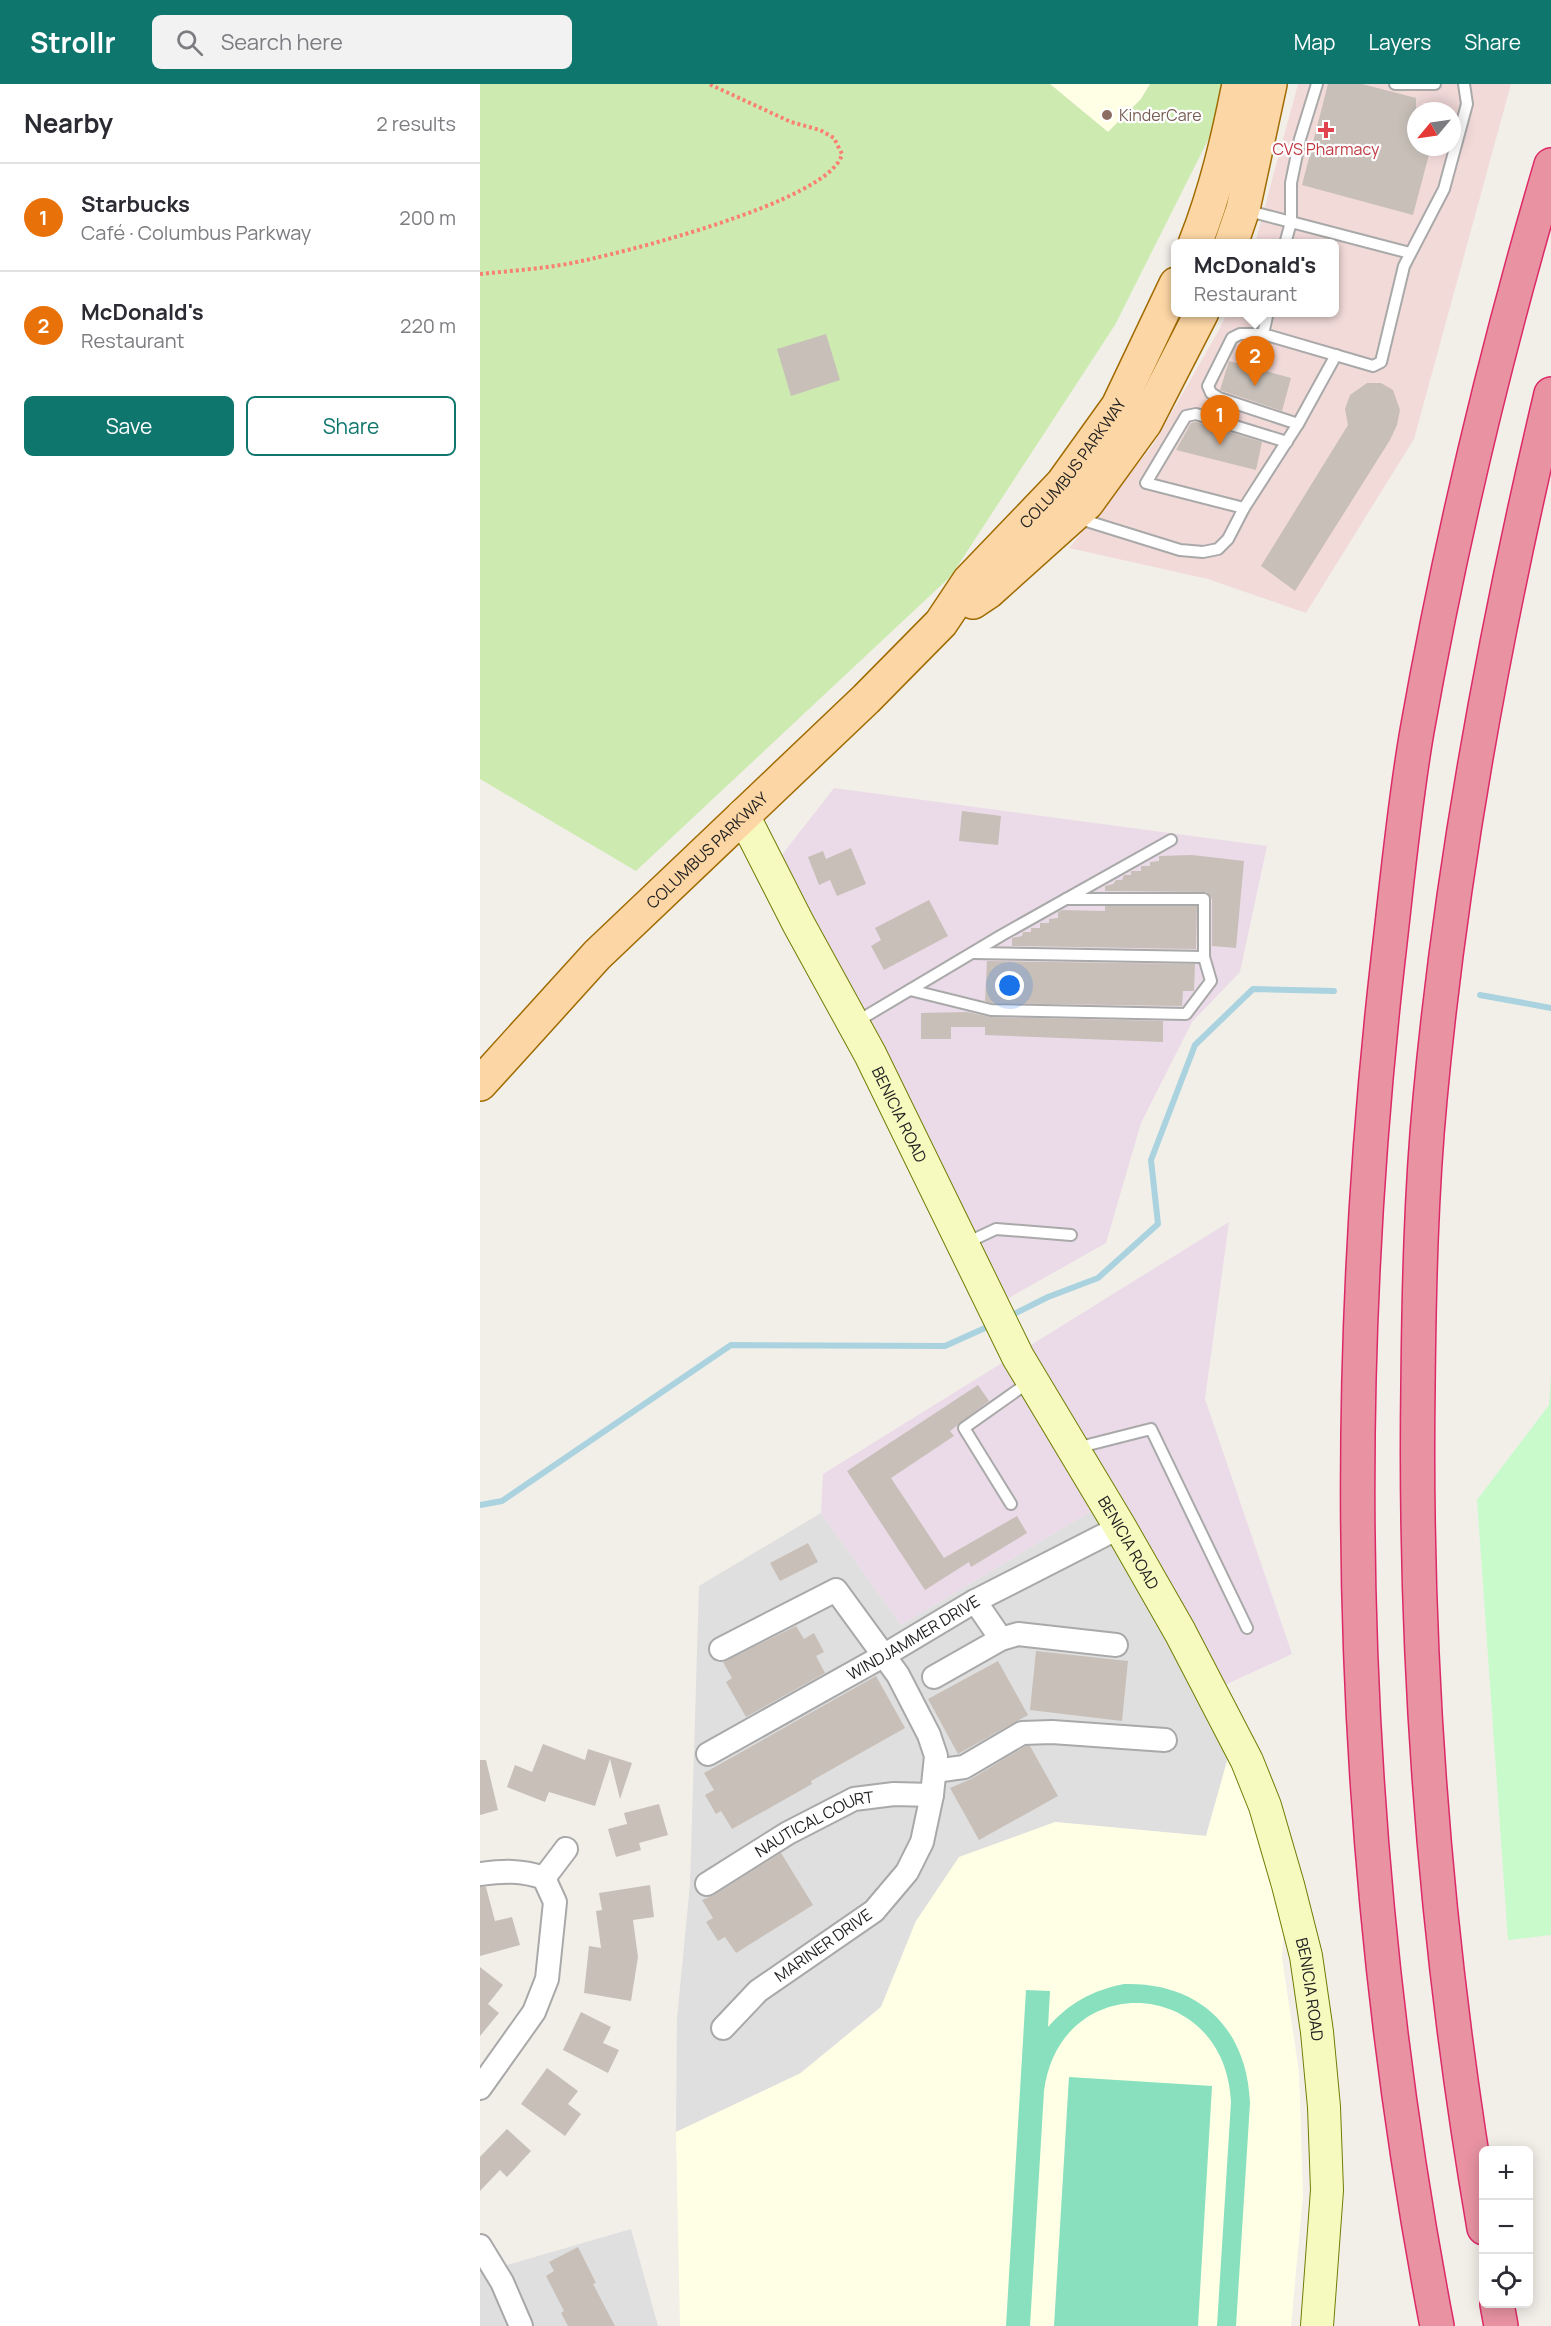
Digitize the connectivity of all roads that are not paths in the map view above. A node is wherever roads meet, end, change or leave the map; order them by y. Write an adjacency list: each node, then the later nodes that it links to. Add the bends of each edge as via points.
1 (1239, 84): 10 (main road, via 1225,154)
2 (1270, 84): 8 (main road)
3 (1317, 84): 9 (lane, via 1291,183)
4 (1395, 84): 5 (lane)
5 (1435, 84)
6 (1464, 84): 13 (lane, via 1467,104 1444,189)
7 (1551, 165): 60 (highway, via 1475,449 1417,735 1382,1014 1365,1211 1356,1513 1363,1736 1369,1828 1403,2134)
8 (1243, 209): 9 (lane); 11 (main road)
9 (1291, 222): 12 (lane); 13 (lane)
10 (1197, 239)
11 (1232, 239)
12 (1287, 239)
13 (1410, 253): 18 (lane, via 1381,362 1373,366)
14 (1171, 295): 23 (main road, COLUMBUS PARKWAY, via 1118,406 1062,484)
15 (1199, 317): 23 (main road, COLUMBUS PARKWAY, via 1144,423 1086,503)
16 (1267, 317): 17 (lane)
17 (1263, 334): 18 (lane); 20 (lane, via 1232,338 1208,386 1219,398)
18 (1336, 355): 20 (lane)
19 (1551, 394): 55 (highway, via 1502,614 1462,835 1429,1105 1419,1274 1418,1555 1429,1793 1449,1995)
20 (1298, 424): 21 (lane)
21 (1287, 442): 22 (lane); 22 (lane, via 1196,414 1186,416 1146,483)
22 (1244, 508): 23 (lane, via 1228,540 1218,549 1203,552 1180,550)
23 (1058, 510): 24 (main road, COLUMBUS PARKWAY, via 988,592 941,623)
24 (743, 815): 30 (main road, BENICIA ROAD); 31 (main road, COLUMBUS PARKWAY, via 597,954)
25 (1171, 840): 26 (lane)
26 (1066, 899): 27 (lane); 28 (lane, via 1204,899)
27 (972, 953): 28 (lane); 29 (lane)
28 (1204, 957): 29 (lane, via 1211,981 1186,1014 991,1010)
29 (910, 990): 30 (lane)
30 (854, 1024): 33 (main road, BENICIA ROAD)
31 (480, 1084)
32 (1071, 1235): 33 (lane, via 996,1229)
33 (964, 1244): 34 (main road, BENICIA ROAD)
34 (1031, 1380): 35 (main road, BENICIA ROAD); 36 (lane, via 964,1428)
35 (1073, 1448): 37 (main road, BENICIA ROAD); 39 (lane, via 1151,1429)
36 (1011, 1504)
37 (1120, 1527): 38 (street, WINDJAMMER DRIVE); 59 (main road, BENICIA ROAD, via 1247,1761 1268,1817 1306,1956 1324,2107 1327,2190)
38 (975, 1601): 40 (street); 43 (street, WINDJAMMER DRIVE)
39 (1247, 1628)
40 (1000, 1639): 41 (street, via 1018,1634); 44 (street)
41 (1116, 1645)
42 (721, 1649): 43 (street, MARINER DRIVE, via 836,1590)
43 (884, 1656): 46 (street, WINDJAMMER DRIVE); 47 (street, MARINER DRIVE, via 929,1735 936,1756)
44 (934, 1677)
45 (1165, 1740): 47 (street, via 1022,1733 964,1767)
46 (708, 1754)
47 (935, 1770): 48 (street, MARINER DRIVE)
48 (932, 1795): 52 (street, NAUTICAL COURT, via 854,1799 788,1833); 53 (street, MARINER DRIVE, via 922,1842 907,1872 874,1911 758,1990)
49 (567, 1849): 51 (street)
50 (480, 1874): 51 (street, via 528,1872)
51 (544, 1878): 54 (street, via 555,1902 547,1979 534,2012)
52 (707, 1884)
53 (723, 2028)
54 (480, 2088)
55 (1479, 2200)
56 (480, 2246): 58 (street)
57 (1498, 2308): 61 (highway)
58 (521, 2326)
59 (1317, 2326)
60 (1437, 2326)
61 (1501, 2326)

